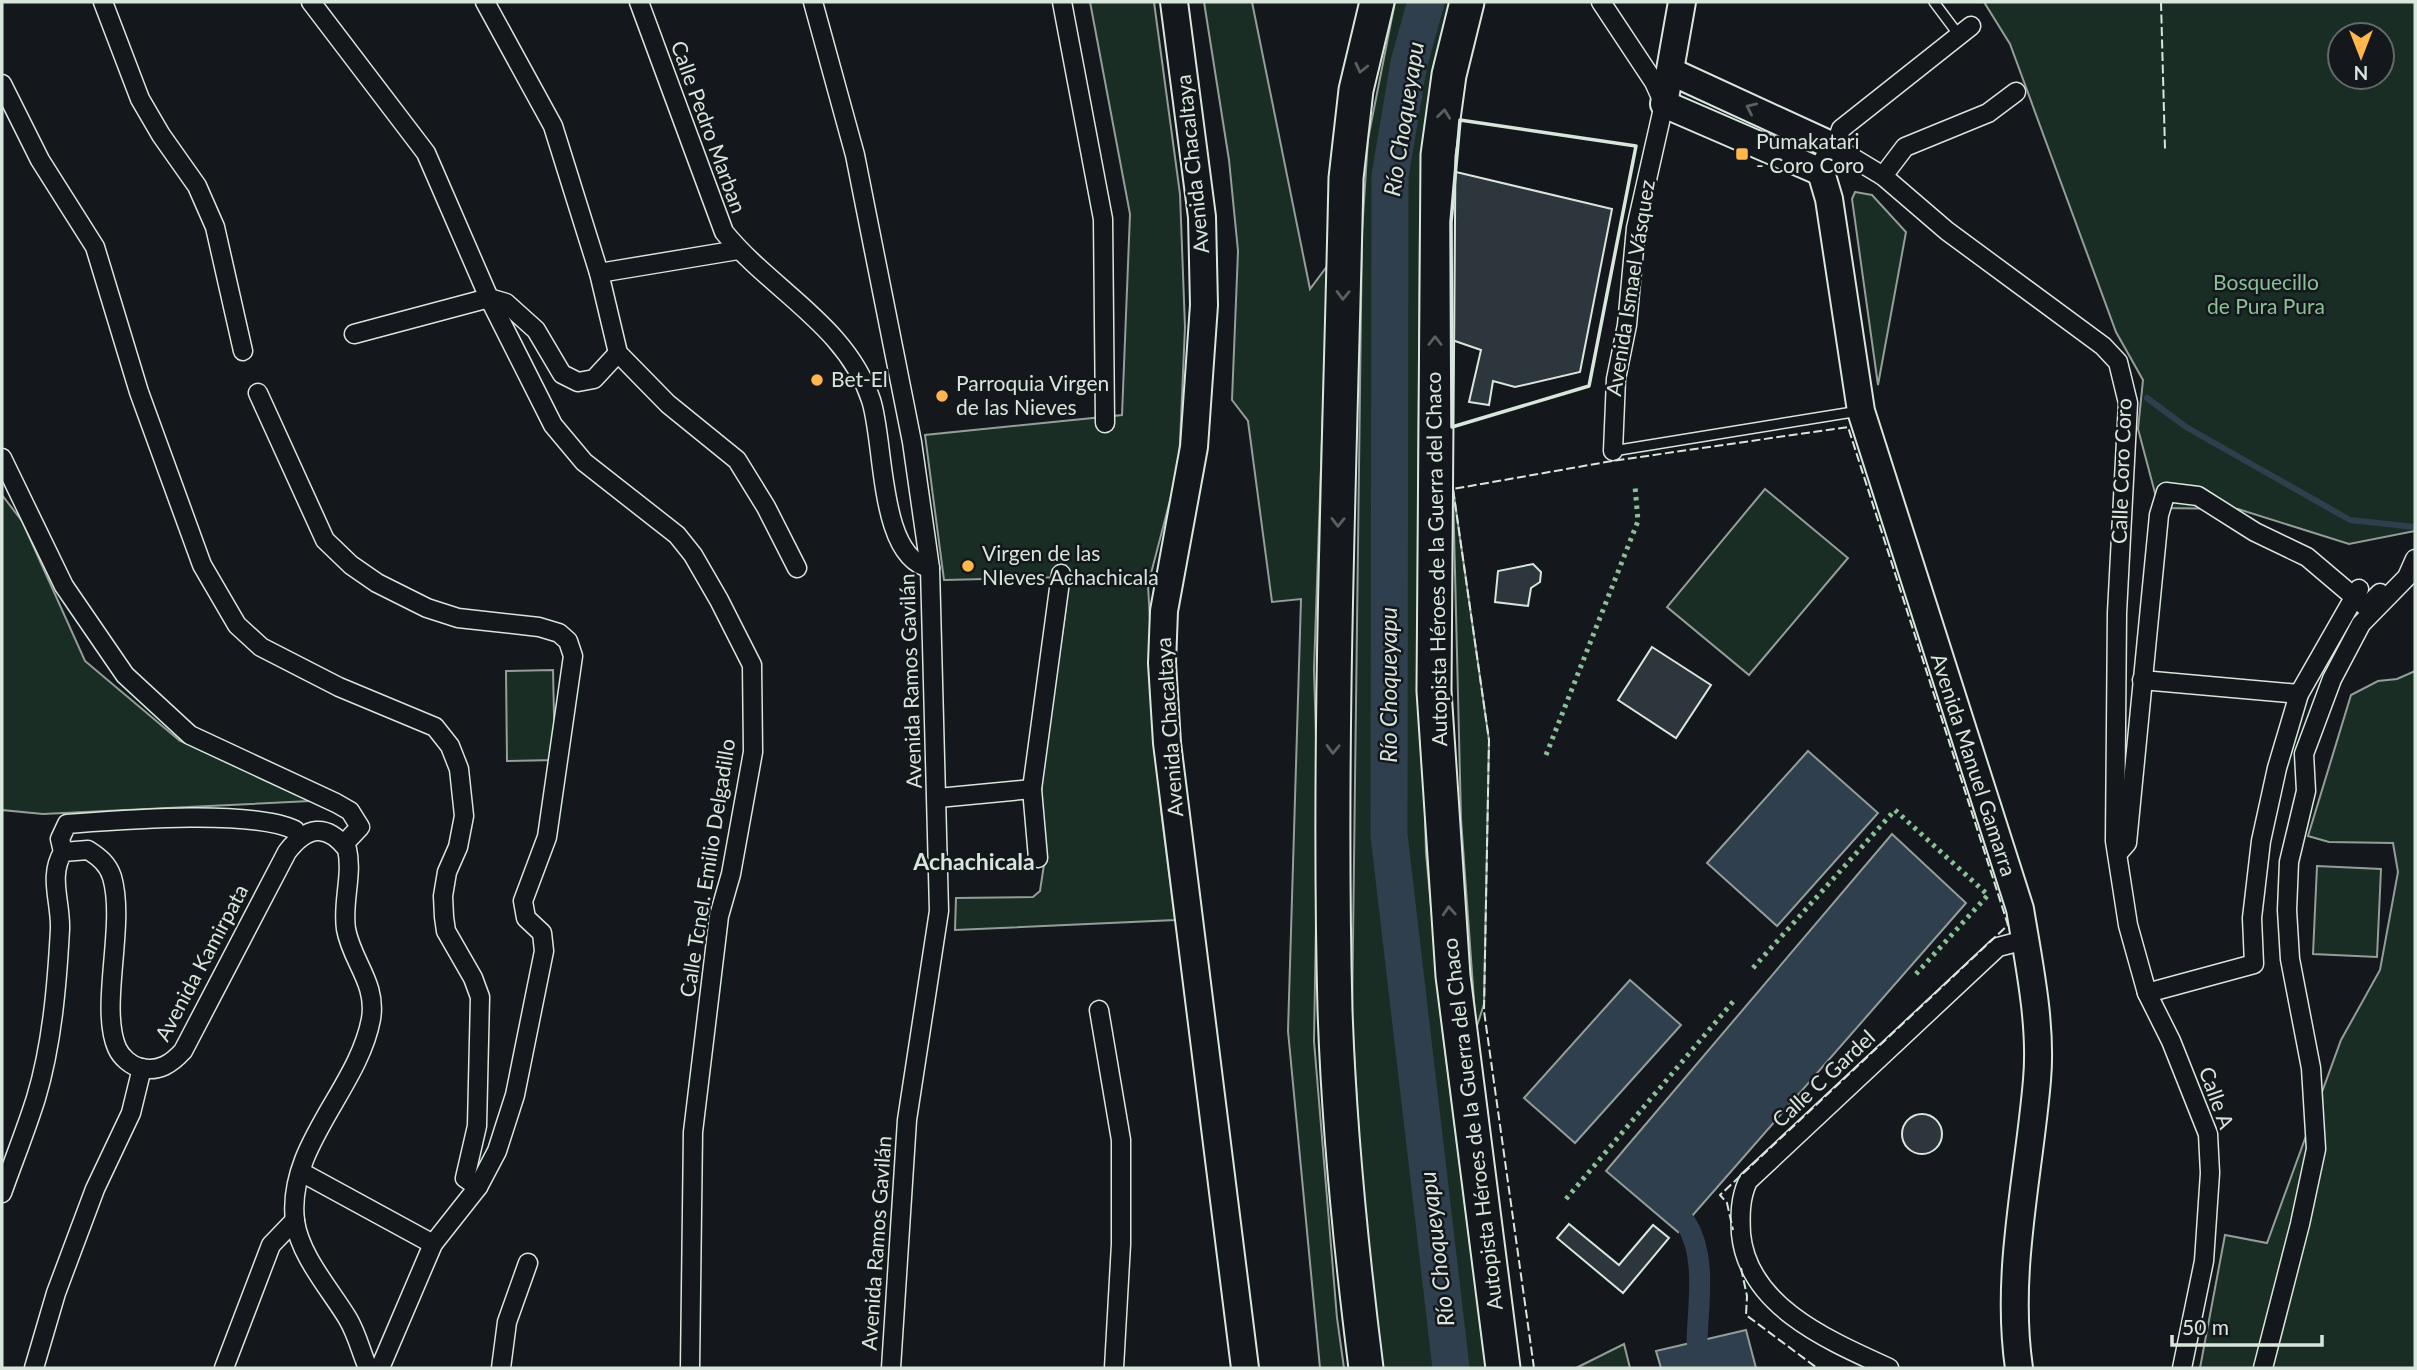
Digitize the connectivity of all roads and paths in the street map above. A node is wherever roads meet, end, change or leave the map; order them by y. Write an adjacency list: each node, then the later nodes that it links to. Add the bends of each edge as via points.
1 (103, 2): 25 (street, via 141,99 197,186 215,227)
2 (311, 2): 23 (street, Calle Tcnel. Emilio Delgadillo, via 426,153)
3 (485, 2): 22 (street, via 553,126)
4 (639, 2): 21 (street, Calle Pedro Marban, via 705,188 724,232)
5 (813, 2): 35 (street, Avenida Ramos Gavilán, via 855,155 912,442)
6 (1062, 2): 29 (street, via 1103,219)
7 (1174, 2): 66 (main road, Avenida Chacaltaya, via 1201,203 1204,304 1194,447 1164,611 1162,663 1169,756)
8 (1377, 2): 67 (highway, one-way to 67, via 1356,90 1346,178 1332,782 1336,1027 1349,1228)
9 (1467, 2): 68 (highway, Autopista Héroes de la Guerra del Chaco, one-way to 9, via 1453,976 1434,691 1438,155 1449,75)
10 (1601, 2): 17 (street)
11 (1682, 2): 14 (main road, Avenida Ismael Vásquez)
12 (1934, 2): 13 (lane)
13 (1964, 30): 18 (street, via 1841,129)
14 (1672, 72): 17 (main road, Avenida Ismael Vásquez); 18 (main road, Calle Coro Coro, one-way to 14)
15 (2, 84): 53 (street, via 40,160 95,247 138,392 202,565 237,625 261,647 370,702 435,727 450,746 459,769 464,816 447,872 443,907 446,931 480,997 477,1126 465,1171 465,1178)
16 (2016, 92): 20 (street, via 1988,113 1905,147)
17 (1664, 104): 19 (main road); 30 (street, Avenida Ismael Vásquez, via 1636,228 1616,379)
18 (1835, 147): 19 (main road); 20 (street, Calle Coro Coro)
19 (1821, 172): 28 (main road, Avenida Manuel Gamarra)
20 (1883, 176): 45 (street, Calle Coro Coro, via 2118,362 2128,403 2117,613 2115,841)
21 (738, 250): 22 (street); 35 (street, Calle Pedro Marban, via 825,328 858,367 876,418 895,531 909,558)
22 (599, 273): 26 (street)
23 (489, 298): 24 (street); 26 (street, via 506,303 536,331 562,374 578,382 594,379); 63 (street, Calle Tcnel. Emilio Delgadillo, via 553,425 584,462 677,535 719,600 752,665 753,751 719,916 693,1132)
24 (354, 334)
25 (243, 351)
26 (618, 353): 34 (street, via 668,404 737,460)
27 (258, 393): 53 (street, via 325,540 351,565 427,608 458,618 559,633 568,641 573,656 547,837 523,901 526,918 542,933 544,951 514,1095 498,1151)
28 (1861, 411): 30 (lane); 47 (main road, Avenida Manuel Gamarra, via 2020,909)
29 (1105, 423)
30 (1613, 451)
31 (2, 458): 43 (street, via 64,586 125,675 190,735 350,811 360,827)
32 (2415, 548): 37 (street, via 2402,569)
33 (2415, 559): 72 (street, via 2406,577 2361,624 2332,679 2304,754 2306,792 2289,862 2287,910 2290,959 2311,1068 2316,1149)
34 (797, 568)
35 (930, 568): 41 (street, Avenida Ramos Gavilán)
36 (1061, 574): 40 (street)
37 (2360, 602): 38 (street, via 2307,557 2255,532 2198,496 2166,492 2159,515); 39 (street)
38 (2142, 680): 39 (street); 45 (street, via 2127,844)
39 (2298, 694): 48 (street, via 2261,841 2252,918 2254,964)
40 (1032, 789): 41 (street); 46 (street)
41 (938, 799): 64 (street, Avenida Ramos Gavilán, via 939,911 907,1120)
42 (298, 838): 43 (street, via 318,831 330,833); 44 (street, via 295,830 284,825 255,820 95,822 68,824 60,839); 50 (street, Avenida Kamirpata, via 183,1051 164,1067)
43 (344, 844): 52 (street, via 350,860 346,929 371,990 372,1013 353,1067)
44 (63, 852): 50 (street, via 88,850 109,868 116,899 114,1040 125,1059); 51 (street, via 55,876 60,925 53,1011 37,1096)
45 (2119, 852): 48 (street, Calle A, via 2128,925)
46 (1038, 858)
47 (2025, 940): 69 (street, Calle C Gardel, via 1998,947 1748,1181 1741,1206 1742,1240 1746,1262 1765,1293 1810,1327); 70 (main road, Avenida Manuel Gamarra, via 2038,1052 2014,1289 2013,1330)
48 (2147, 993): 71 (street, Calle A, via 2208,1133 2204,1261)
49 (1100, 1010): 65 (street, via 1121,1140)
50 (142, 1068): 58 (street, via 131,1113 95,1189)
51 (6, 1167): 54 (street)
52 (302, 1171): 55 (street); 56 (street)
53 (478, 1187): 56 (street)
54 (2, 1193)
55 (295, 1220): 59 (street, via 271,1245); 60 (street, via 301,1242 350,1322)
56 (433, 1244): 61 (street)
57 (528, 1263): 62 (street, via 507,1322)
58 (34, 1368)
59 (224, 1368)
60 (368, 1368)
61 (380, 1368)
62 (501, 1368)
63 (690, 1368)
64 (891, 1368)
65 (1114, 1368)
66 (1245, 1368)
67 (1366, 1368)
68 (1503, 1368)
69 (1889, 1368)
70 (2019, 1368)
71 (2182, 1368)
72 (2263, 1368)

